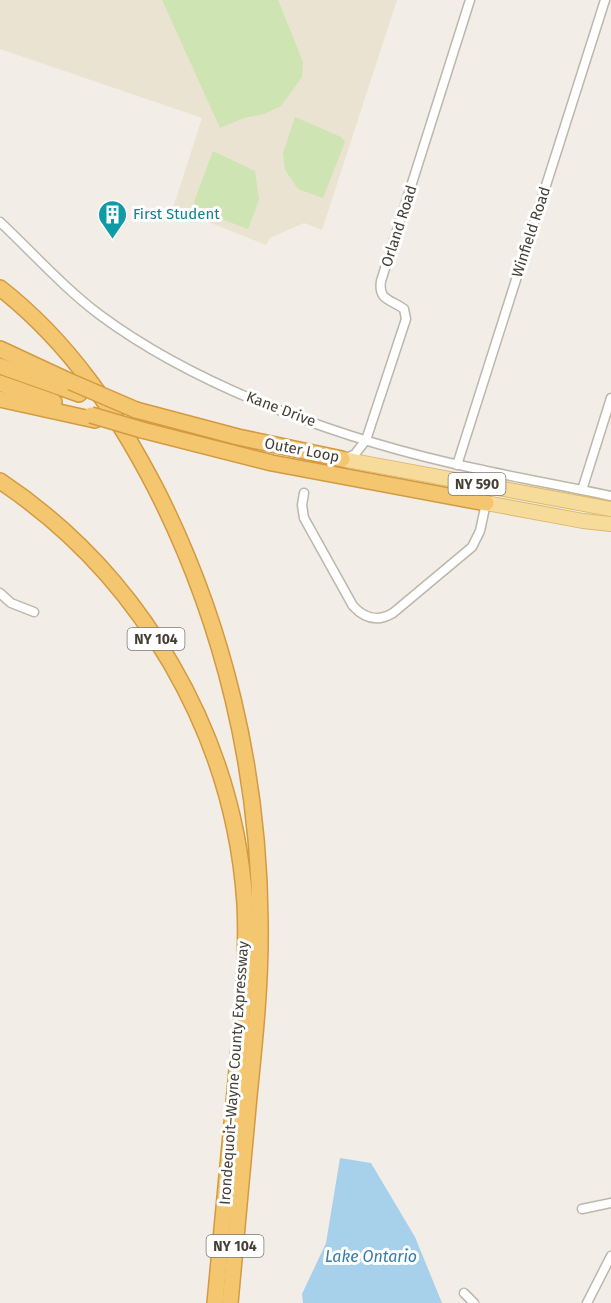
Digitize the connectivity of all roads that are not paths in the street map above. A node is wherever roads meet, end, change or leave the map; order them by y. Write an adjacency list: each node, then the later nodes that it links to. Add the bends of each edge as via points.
1 (470, 0): 12 (street, Orland Road, via 381,281 382,296 404,309 406,319)
2 (605, 0): 15 (street, Winfield Road)
3 (0, 222): 12 (street, Kane Drive, via 99,314 166,358 254,399)
4 (0, 288): 30 (highway, Irondequoit–Wayne County Expressway / NY 104, via 45,327 90,379 154,486 190,566 220,649 240,727 259,867 260,935)
5 (0, 349): 8 (highway)
6 (0, 366): 8 (highway)
7 (0, 383): 11 (highway, Outer Loop / NY 590)
8 (75, 388): 13 (highway, Outer Loop / NY 590, bridge, via 136,410)
9 (611, 398): 17 (street)
10 (0, 399): 11 (highway)
11 (93, 417): 20 (highway, Outer Loop / NY 590, bridge, via 272,463)
12 (366, 440): 13 (street, via 355,454); 14 (street, via 368,457); 15 (street, Kane Drive)
13 (342, 459): 14 (main road, Outer Loop / NY 590)
14 (379, 465): 21 (main road, Outer Loop / NY 590)
15 (457, 465): 17 (street, Kane Drive)
16 (5, 485): 29 (highway, Irondequoit–Wayne County Expressway / NY 104, via 44,513 121,591 188,694 223,783 244,893 245,940)
17 (582, 490): 19 (street, Kane Drive)
18 (304, 493): 20 (street, via 304,518 353,606 374,618 385,618 396,611 470,549 480,531)
19 (611, 496)
20 (486, 503): 22 (main road, Outer Loop / NY 590)
21 (611, 509)
22 (611, 524)
23 (0, 593): 24 (street, via 10,603)
24 (34, 612)
25 (611, 1203): 26 (street)
26 (582, 1209)
27 (611, 1256): 32 (street)
28 (464, 1293): 31 (street)
29 (215, 1303)
30 (230, 1303)
31 (474, 1303)
32 (587, 1303)

